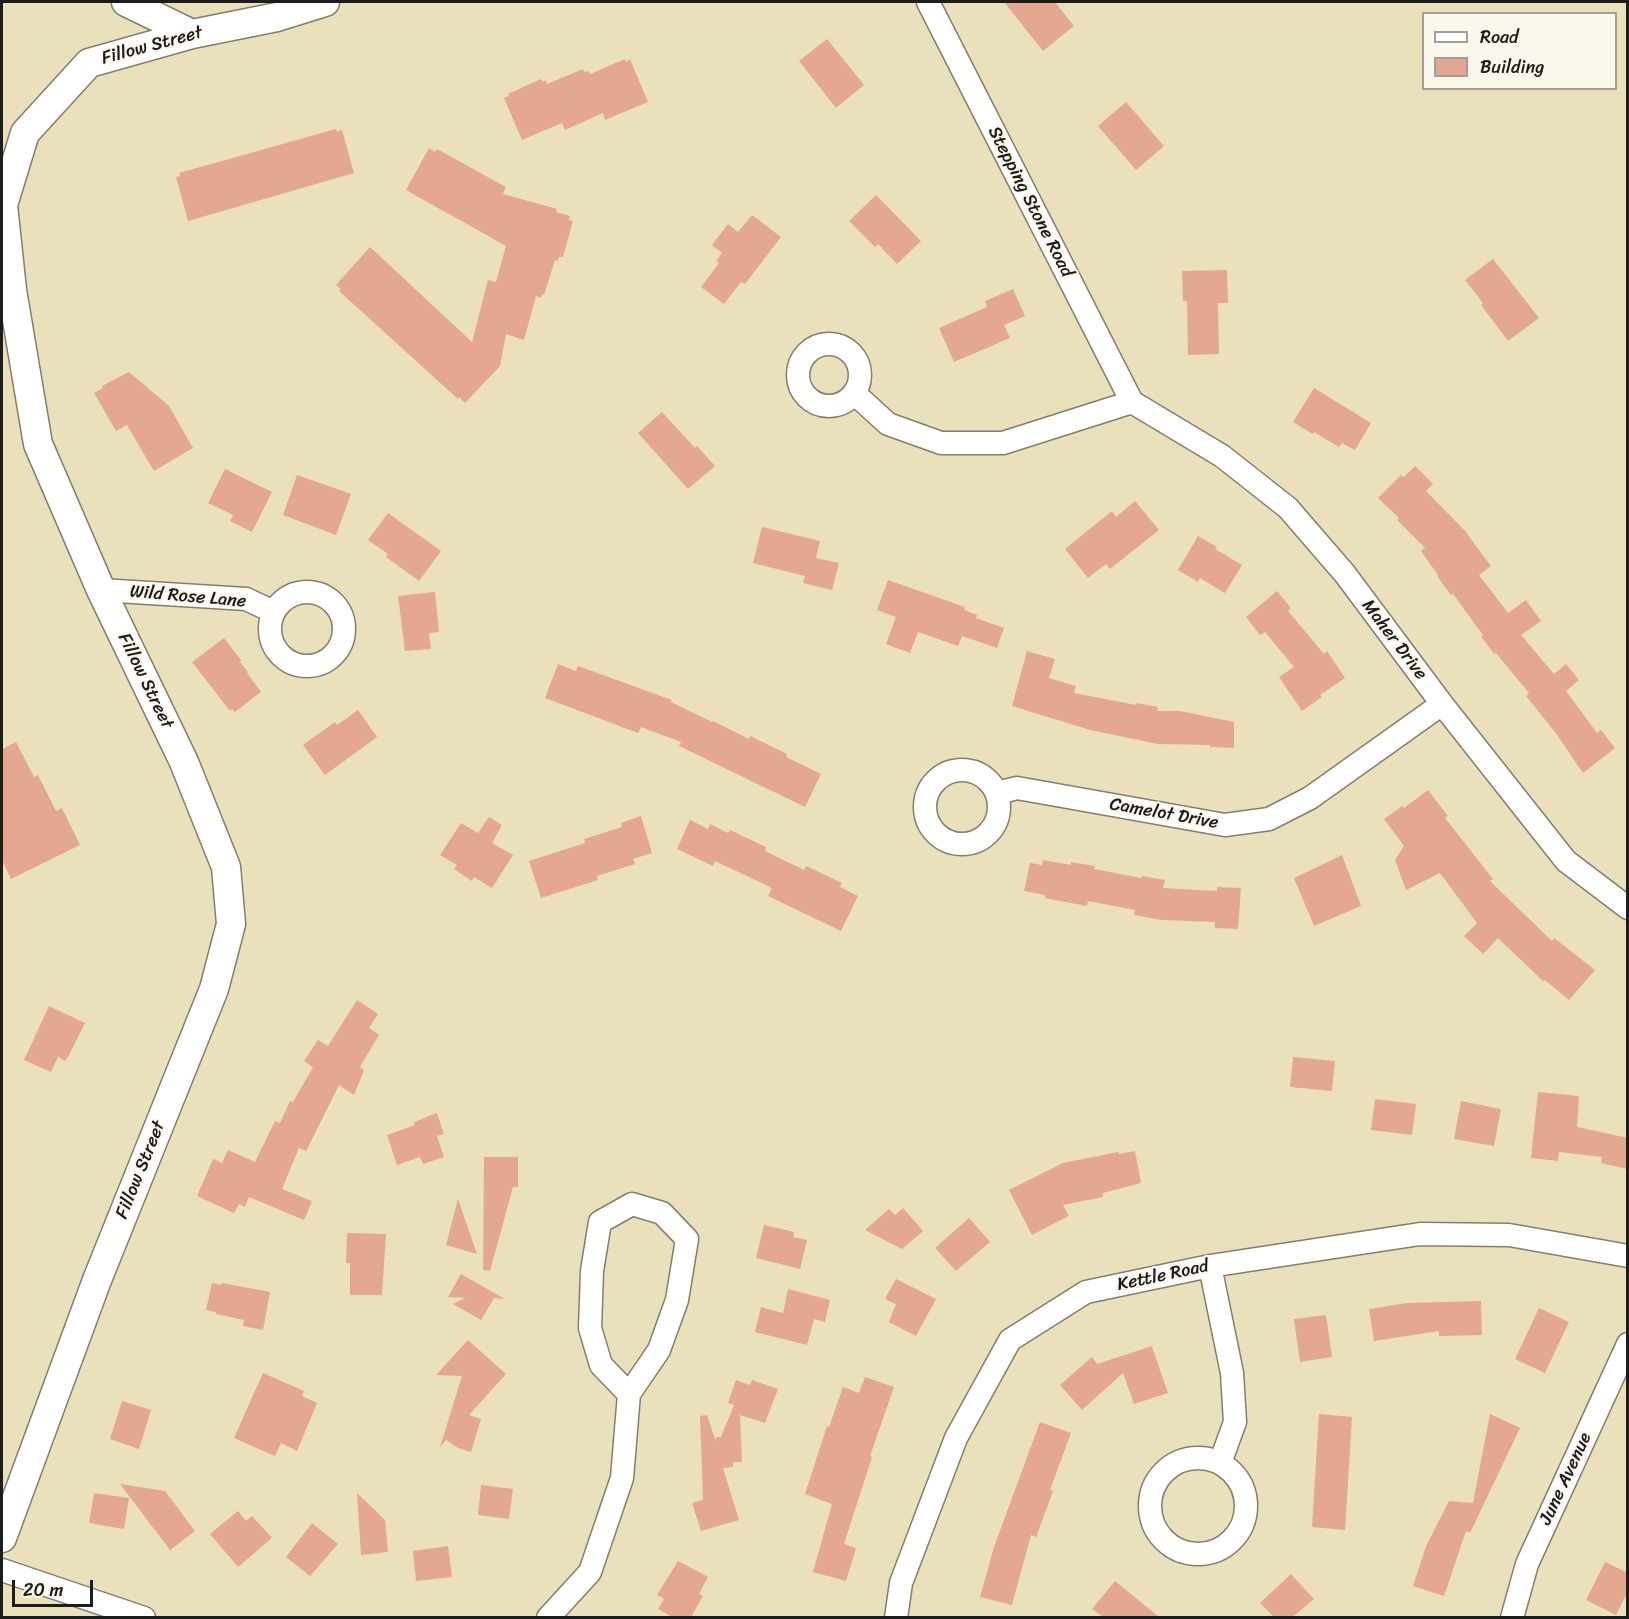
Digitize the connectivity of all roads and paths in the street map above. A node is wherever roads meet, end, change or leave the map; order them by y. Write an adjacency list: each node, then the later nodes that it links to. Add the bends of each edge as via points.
1 (126, 2): 4 (street)
2 (325, 2): 4 (street, Fillow Street, via 277,17)
3 (928, 2): 6 (street, Stepping Stone Road)
4 (192, 34): 7 (street, Fillow Street, via 89,63 25,133 3,206 12,290 38,444)
5 (854, 393): 6 (street, via 888,424 941,443 1004,443)
6 (1132, 402): 9 (street, Maher Drive, via 1222,456 1288,508 1345,574)
7 (101, 590): 8 (street, Wild Rose Lane, via 246,599); 17 (street, Fillow Street, via 184,762 226,867 231,924 214,989 97,1280)
8 (274, 612)
9 (1442, 704): 10 (street, Camelot Drive, via 1310,798 1269,819 1225,825 1017,788); 11 (street, Maher Drive, via 1566,861)
10 (997, 793)
11 (1628, 908)
12 (1628, 1256): 13 (street, Kettle Road, via 1509,1235 1420,1234)
13 (1210, 1266): 16 (street, via 1232,1373 1234,1402 1235,1422); 21 (street, Kettle Road, via 1086,1292 1010,1340 956,1438 901,1583)
14 (1628, 1344): 22 (street, June Avenue, via 1527,1564)
15 (628, 1394): 15 (street, via 659,1350 677,1300 687,1239 662,1213 632,1204 600,1222 592,1271 590,1329 601,1365); 20 (street, via 622,1478 591,1572)
16 (1220, 1463): 16 (street, via 1234,1473 1243,1487 1244,1521 1236,1536 1223,1547 1191,1554 1175,1549 1162,1539 1149,1507 1159,1476 1188,1458)
17 (2, 1539)
18 (2, 1570): 19 (street)
19 (144, 1617)
20 (548, 1617)
21 (896, 1617)
22 (1512, 1617)

